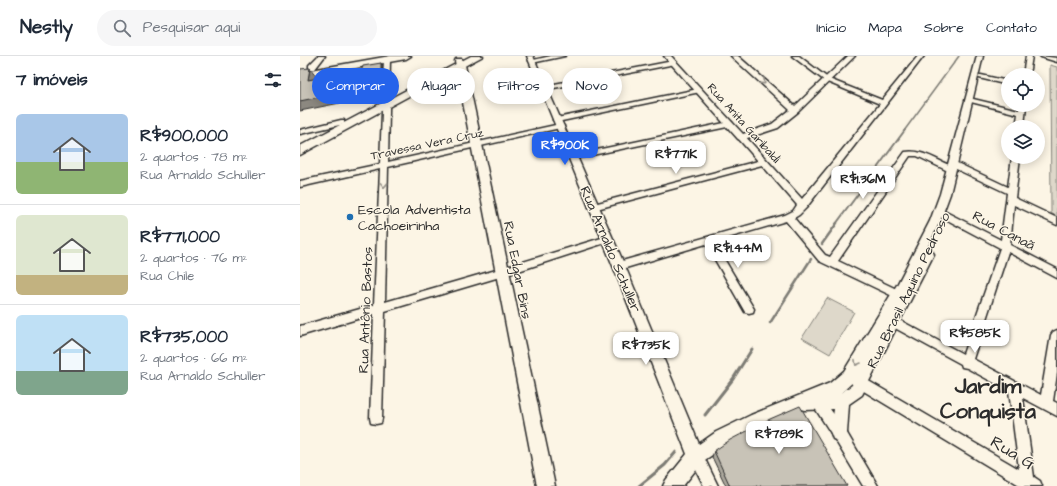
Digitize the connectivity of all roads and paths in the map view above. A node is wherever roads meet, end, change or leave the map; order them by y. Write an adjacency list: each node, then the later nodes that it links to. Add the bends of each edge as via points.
1 (322, 56): 20 (street)
2 (375, 56): 20 (main road)
3 (406, 56): 15 (main road)
4 (478, 56): 18 (main road)
5 (562, 56): 16 (street)
6 (667, 56): 19 (street, Rua Anita Garibaldi)
7 (734, 56): 37 (street, one-way to 37)
8 (795, 56): 26 (street)
9 (852, 56): 26 (street)
10 (921, 56): 32 (street)
11 (980, 56): 31 (street, Rua Brasil Aquino Pedroso)
12 (986, 56): 25 (street, Rua Brasil Aquino Pedroso)
13 (1029, 56): 22 (street)
14 (1043, 56): 17 (street)
15 (387, 59): 21 (street, Rua Antônio Bastos); 24 (main road)
16 (531, 59)
17 (1057, 60)
18 (463, 61): 30 (main road); 46 (street, Rua Edgar Bins)
19 (673, 63): 28 (street); 29 (street, Rua Anita Garibaldi)
20 (312, 66): 23 (main road)
21 (387, 68)
22 (1027, 68)
23 (300, 69)
24 (300, 75)
25 (980, 77): 27 (street); 31 (street, Rua Brasil Aquino Pedroso)
26 (827, 80): 32 (street); 37 (street)
27 (1001, 82)
28 (554, 86)
29 (698, 91): 41 (street, Travessa Vera Cruz); 42 (street, Rua Anita Garibaldi)
30 (399, 94)
31 (971, 101): 38 (street); 52 (street, Rua Brasil Aquino Pedroso)
32 (884, 103): 55 (street)
33 (380, 104): 40 (main road)
34 (381, 104): 47 (main road)
35 (386, 104): 51 (street, Rua Antônio Bastos)
36 (550, 104): 41 (street, Rua Arnaldo Schuller)
37 (794, 110): 44 (street, via 771,128)
38 (1022, 113): 39 (street)
39 (1021, 120)
40 (341, 122): 43 (street); 45 (main road)
41 (558, 123): 46 (street, Travessa Vera Cruz); 48 (street, Rua Arnaldo Schuller)
42 (728, 124): 44 (street, Rua Anita Garibaldi); 48 (street)
43 (300, 132)
44 (740, 137): 49 (street, Rua Anita Garibaldi)
45 (300, 144)
46 (478, 145): 51 (street, Travessa Vera Cruz); 65 (street, Rua Edgar Bins)
47 (300, 151)
48 (573, 157): 56 (street, Rua Arnaldo Schuller)
49 (764, 162): 55 (street, Rua Anita Garibaldi); 56 (street)
50 (1015, 164): 54 (street)
51 (385, 165): 53 (street, Travessa Vera Cruz); 68 (street, Rua Antônio Bastos, one-way to 68)
52 (954, 167): 54 (street); 57 (street, Rua Brasil Aquino Pedroso); 63 (street, via 910,153)
53 (300, 184)
54 (1011, 196): 59 (street); 62 (street)
55 (803, 206): 58 (street)
56 (593, 207): 60 (street, Rua Arnaldo Schuller)
57 (942, 214): 62 (street, Rua Canaã); 67 (street, Rua Brasil Aquino Pedroso)
58 (788, 217): 61 (street); 63 (street, via 817,253)
59 (1057, 222)
60 (608, 239): 64 (street, Rua Arnaldo Schuller); 65 (street)
61 (708, 240): 64 (street); 69 (street)
62 (1005, 246): 66 (street, Rua Canaã); 73 (street)
63 (831, 263): 67 (street)
64 (620, 266): 82 (street, Rua Arnaldo Schuller)
65 (503, 272): 68 (street); 84 (street, Rua Edgar Bins)
66 (1057, 274)
67 (900, 296): 70 (street, Rua Brasil Aquino Pedroso)
68 (380, 308): 71 (street); 80 (street, Rua Antônio Bastos)
69 (749, 309)
70 (888, 319): 73 (street); 74 (street, Rua Brasil Aquino Pedroso, one-way to 74); 75 (street, Rua Brasil Aquino Pedroso)
71 (300, 331)
72 (1057, 335): 79 (street)
73 (966, 363): 76 (street)
74 (849, 376): 75 (street, Rua G); 77 (street, Rua Brasil Aquino Pedroso)
75 (862, 383): 78 (street, Rua Brasil Aquino Pedroso, via 851,396); 83 (street, Rua G)
76 (1016, 388): 79 (street); 83 (street)
77 (816, 399): 78 (street, Rua Brasil Aquino Pedroso); 81 (street); 82 (street, Rua Brasil Aquino Pedroso, via 749,424)
78 (842, 401): 81 (street)
79 (1052, 407)
80 (376, 418)
81 (839, 433): 87 (street)
82 (696, 456): 85 (street, Rua Brasil Aquino Pedroso); 86 (street, Rua Arnaldo Schuller)
83 (1030, 484)
84 (546, 486)
85 (672, 486)
86 (711, 486)
87 (871, 486)

